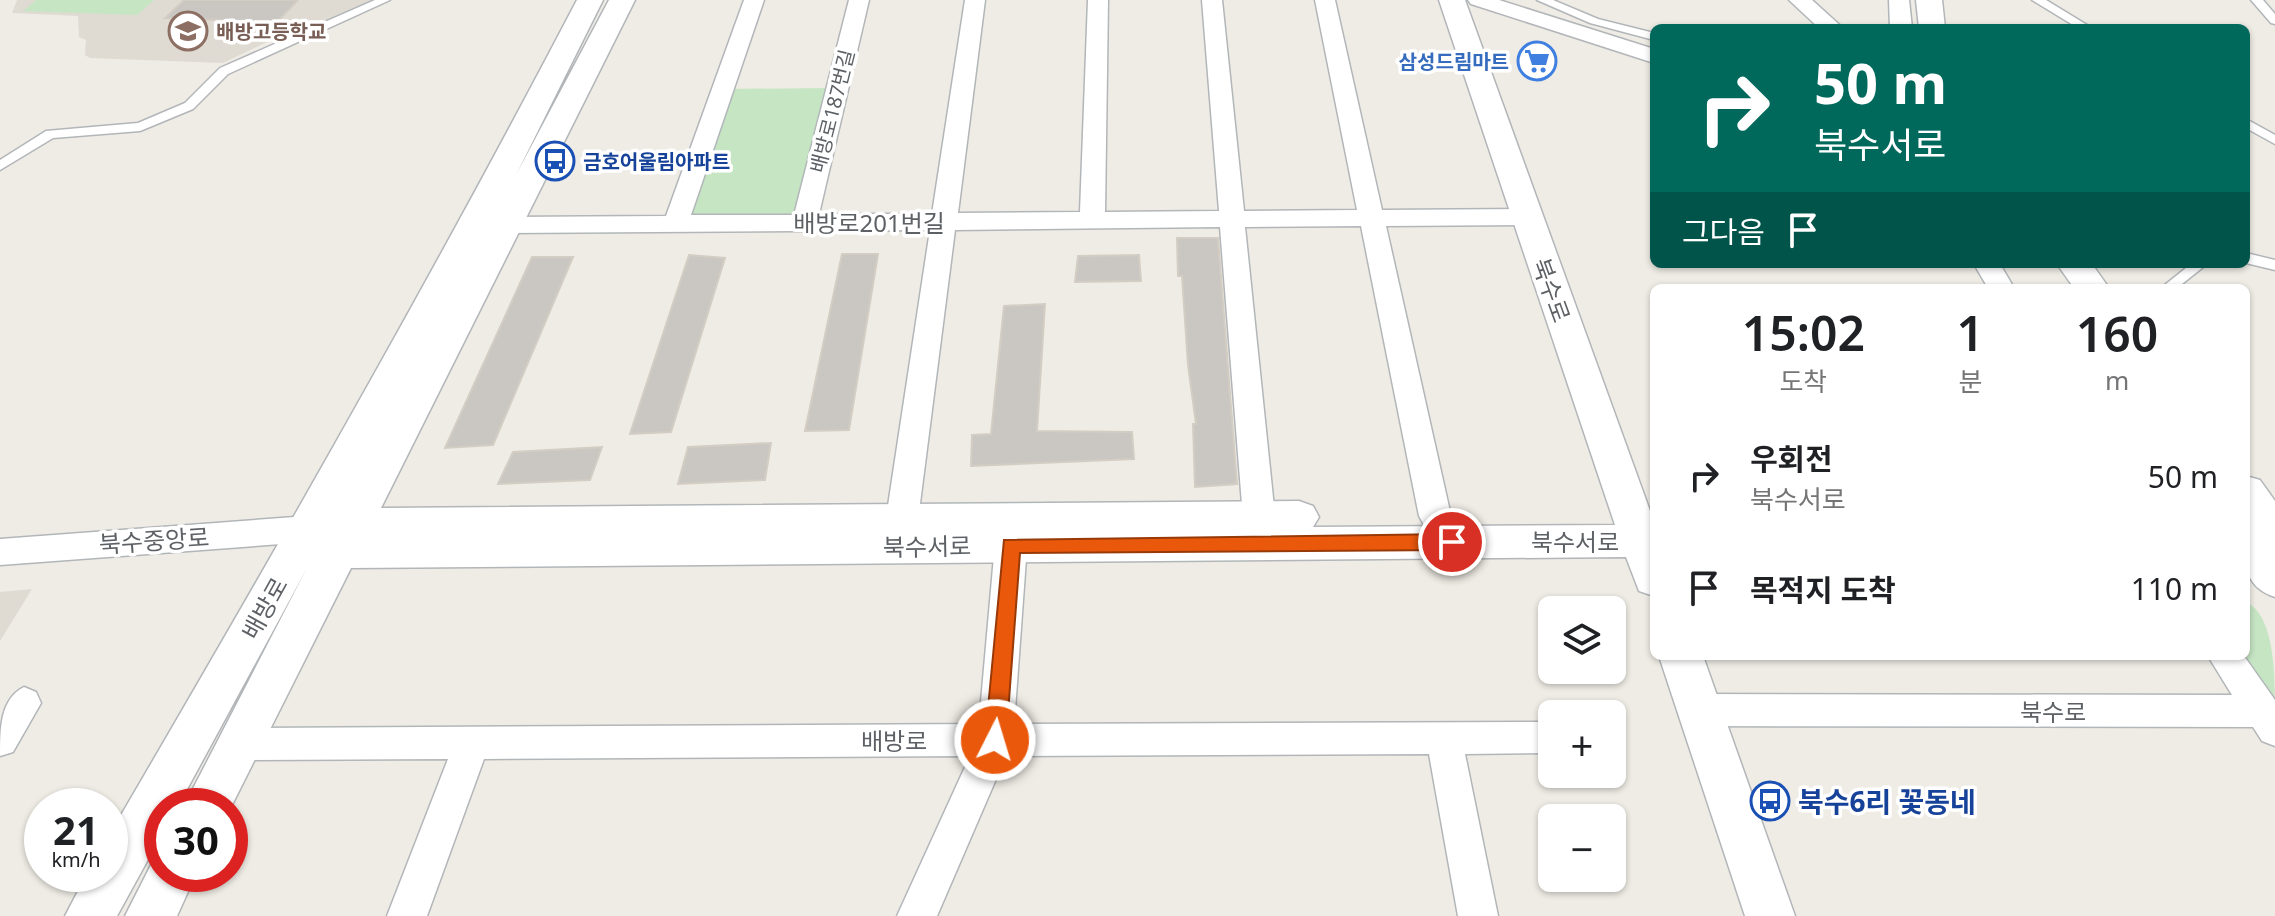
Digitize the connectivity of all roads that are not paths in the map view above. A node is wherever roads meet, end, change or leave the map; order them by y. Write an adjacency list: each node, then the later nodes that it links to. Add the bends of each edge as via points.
1 (384, 0): 29 (lane, via 224,71 189,106 140,127 50,134)
2 (590, 0): 49 (street, 배방로)
3 (622, 0): 37 (street, 배방로)
4 (754, 0): 36 (street)
5 (859, 0): 35 (street, 배방로187번길)
6 (975, 0): 34 (street)
7 (1098, 0): 33 (street)
8 (1212, 0): 32 (street)
9 (1325, 0): 31 (street)
10 (1452, 0): 30 (street, 북수로)
11 (1478, 0): 26 (street)
12 (1543, 0): 25 (lane)
13 (1799, 0): 20 (street)
14 (1899, 0): 21 (street)
15 (1929, 0): 22 (street)
16 (1953, 0): 23 (street)
17 (2038, 0): 24 (lane)
18 (2257, 0): 19 (lane)
19 (2275, 21)
20 (1827, 24)
21 (1901, 24)
22 (1932, 24)
23 (1956, 24)
24 (2079, 24)
25 (1650, 36)
26 (1650, 55)
27 (2250, 125): 28 (lane)
28 (2275, 140)
29 (0, 166)
30 (1526, 217): 31 (street, 배방로201번길); 48 (street, 북수로)
31 (1371, 218): 32 (street, 배방로201번길); 44 (street)
32 (1232, 219): 33 (street, 배방로201번길); 45 (street)
33 (1092, 220): 34 (street, 배방로201번길)
34 (944, 221): 35 (street, 배방로201번길); 46 (street)
35 (805, 222): 36 (street, 배방로201번길)
36 (676, 223): 37 (street, 배방로201번길)
37 (507, 225): 49 (street, 배방로)
38 (2250, 259): 39 (lane)
39 (2275, 265)
40 (2055, 268): 42 (street)
41 (2195, 268): 43 (lane)
42 (2084, 281)
43 (2173, 284)
44 (1435, 516): 45 (street, 북수서로); 48 (street, 북수서로)
45 (1259, 517): 46 (street, 북수서로)
46 (902, 519): 49 (street, 북수서로)
47 (2256, 524): 53 (street)
48 (1645, 527): 50 (street, 북수서로); 52 (street, 북수로)
49 (320, 536): 50 (street, 북수서로); 51 (street, 북수중앙로); 64 (street, 배방로); 67 (street, 배방로)
50 (1011, 545): 62 (street)
51 (0, 552)
52 (1650, 556)
53 (2275, 580)
54 (1682, 660): 57 (street)
55 (2228, 660): 58 (street)
56 (24, 703): 61 (street)
57 (1699, 710): 58 (street, 북수로); 72 (street)
58 (2269, 721)
59 (1444, 737): 60 (street, 배방로); 62 (street, 배방로); 71 (street)
60 (1538, 737)
61 (0, 740)
62 (995, 740): 63 (street, 배방로); 70 (street)
63 (472, 743): 64 (street, 배방로); 69 (street)
64 (240, 744): 65 (street, 배방로)
65 (217, 788)
66 (163, 892): 68 (street)
67 (90, 916)
68 (150, 916)
69 (407, 916)
70 (917, 916)
71 (1478, 916)
72 (1770, 916)

